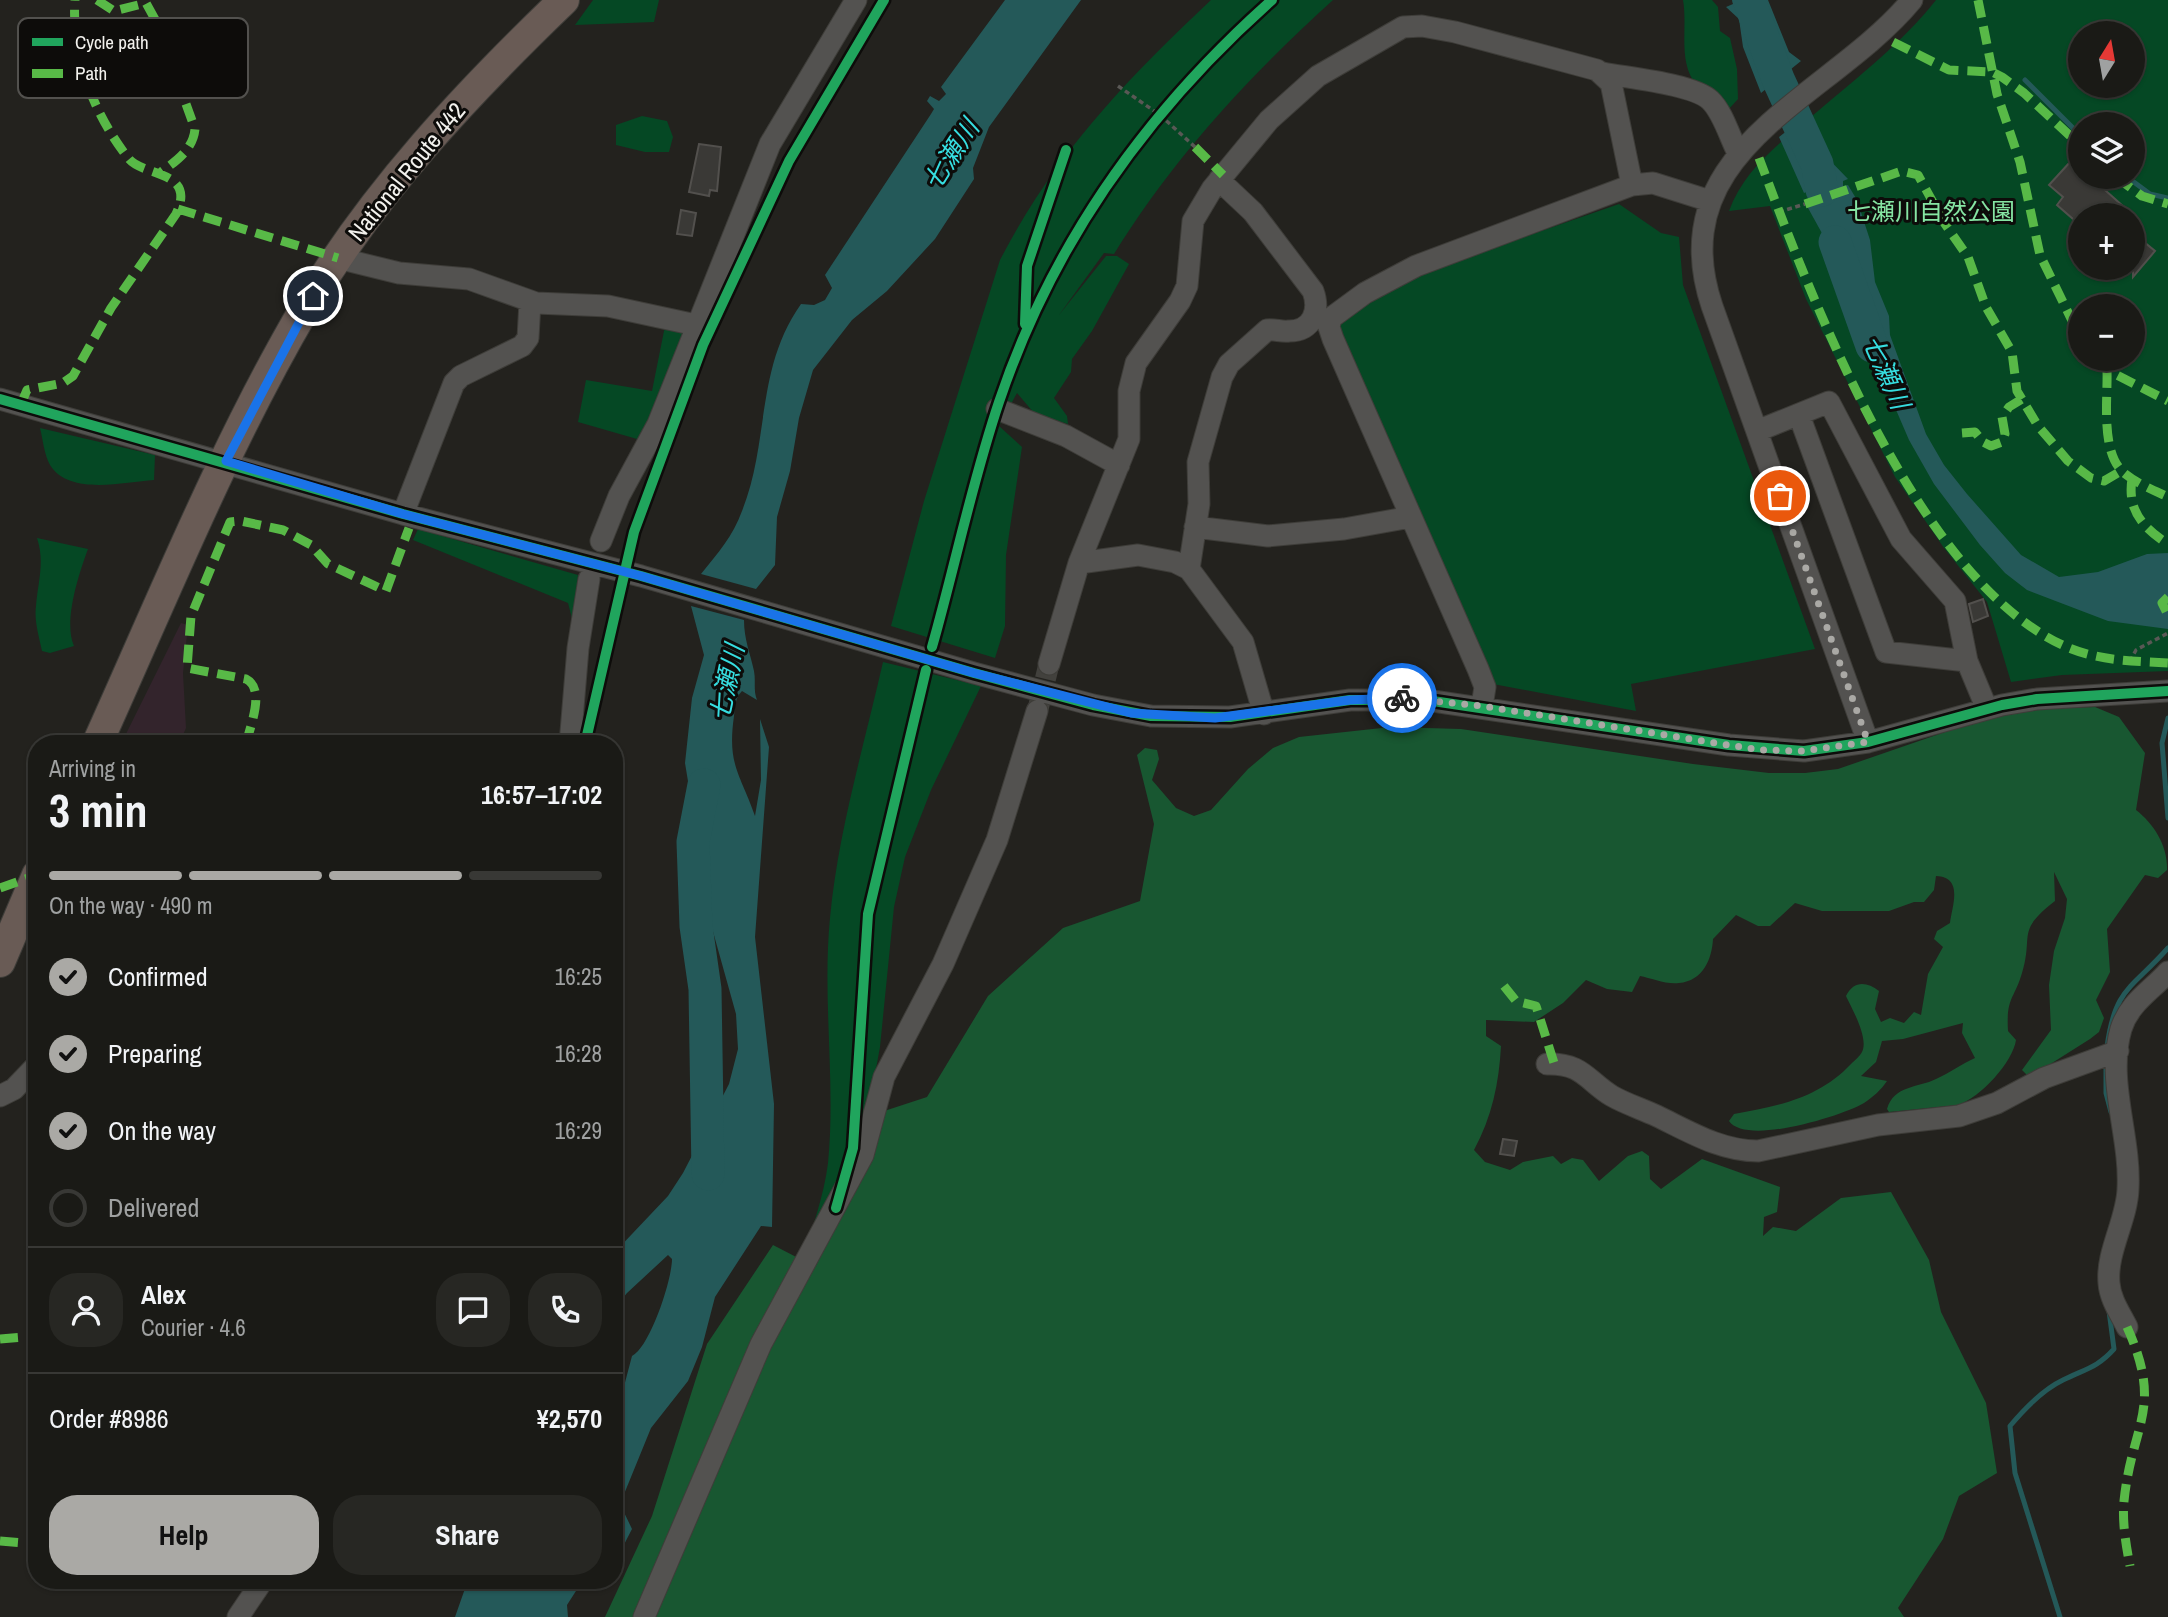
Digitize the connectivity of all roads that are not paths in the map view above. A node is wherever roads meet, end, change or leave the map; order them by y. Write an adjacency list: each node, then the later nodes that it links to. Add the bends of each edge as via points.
1 (564, 0): 9 (highway, National Route 442, via 446,120)
2 (856, 0): 12 (street, via 782,120)
3 (1912, 0): 5 (street, via 1867,45)
4 (1603, 73): 5 (street, via 1705,97 1713,103); 6 (street, via 1455,32 1403,27 1307,84 1269,120); 7 (street, via 1611,83)
5 (1738, 153): 8 (street)
6 (1219, 180): 11 (street, via 1254,212 1313,291); 18 (street, via 1193,221 1184,294 1136,363 1129,391 1130,435)
7 (1632, 185): 8 (street, via 1653,183); 11 (street, via 1400,274)
8 (1710, 201): 16 (street, via 1701,237 1702,273)
9 (338, 258): 10 (street, via 398,273 477,280); 17 (highway, National Route 442, via 305,308)
10 (530, 302): 12 (street, via 608,306); 19 (street, via 528,338 522,346 454,383)
11 (1322, 320): 20 (street); 21 (street, via 1291,332 1267,330 1224,370 1198,462 1200,498)
12 (696, 325): 22 (street, via 658,424 615,503)
13 (0, 398): 17 (street)
14 (997, 409): 18 (street, via 1066,436)
15 (1799, 415): 16 (street); 26 (street, via 1829,402 1901,539 1955,601); 26 (street, via 1886,652)
16 (1757, 431): 35 (street)
17 (226, 461): 19 (street); 33 (highway, National Route 442)
18 (1119, 465): 23 (street)
19 (403, 514): 32 (street, via 1131,713 1193,718)
20 (1411, 517): 21 (street, via 1268,536); 29 (street, via 1485,687)
21 (1195, 527): 24 (street)
22 (601, 541)
23 (1079, 563): 24 (street, via 1138,555); 27 (street)
24 (1189, 569): 32 (street, via 1243,642)
25 (589, 579): 34 (street)
26 (1967, 661): 30 (street)
27 (1049, 664)
28 (2168, 691): 30 (street, via 2045,698)
29 (1482, 706): 32 (street, via 1371,699); 35 (street, via 1760,750 1804,751)
30 (1987, 709): 35 (street)
31 (1037, 711): 46 (street, via 997,840 943,964 884,1077 863,1156 761,1344)
32 (1264, 714)
33 (101, 735)
34 (571, 735)
35 (1868, 742)
36 (28, 896): 37 (highway)
37 (0, 962)
38 (2168, 972): 39 (street, via 2126,1015)
39 (2118, 1051): 40 (street, via 1959,1116 1878,1125 1758,1151 1714,1143 1613,1096 1590,1076 1559,1063); 43 (street, via 2128,1193 2108,1281)
40 (1546, 1064)
41 (28, 1076): 42 (street)
42 (0, 1096)
43 (2127, 1327)
44 (257, 1589): 45 (street)
45 (238, 1617)
46 (644, 1617)

